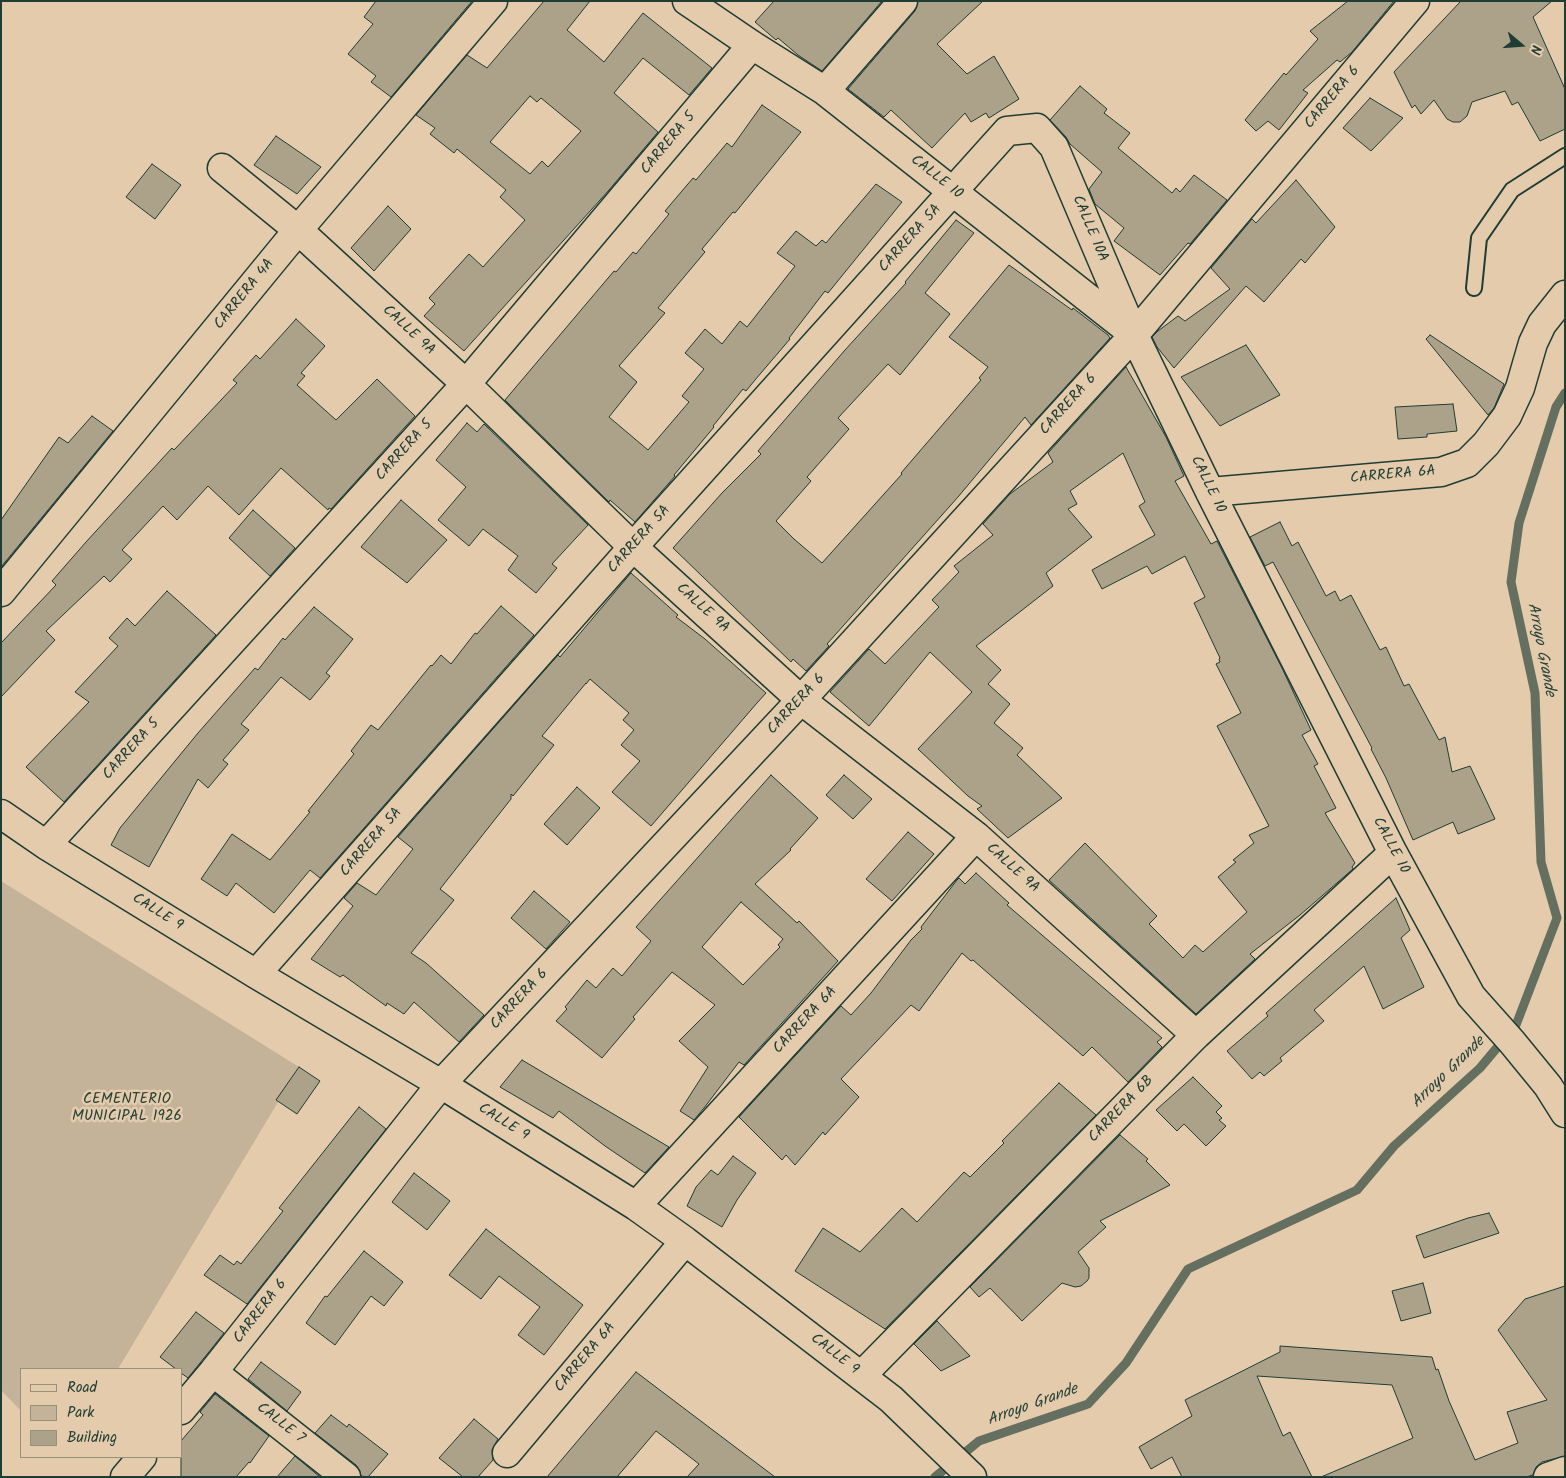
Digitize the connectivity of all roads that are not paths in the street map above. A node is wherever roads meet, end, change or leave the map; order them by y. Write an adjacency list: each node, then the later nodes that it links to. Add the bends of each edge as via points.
1 (493, 1): 11 (street, CARRERA 4A)
2 (687, 1): 5 (street, CALLE 10)
3 (903, 1): 6 (street)
4 (1415, 1): 14 (street, CARRERA 6)
5 (752, 45): 6 (street, CALLE 10); 15 (street, CARRERA 5)
6 (825, 91): 10 (street, CALLE 10)
7 (1037, 128): 10 (street, CARRERA 5A, via 1007,131); 14 (street, CALLE 10A, via 1054,146)
8 (1565, 156): 12 (lane, via 1512,190 1479,238)
9 (222, 168): 11 (street, CALLE 9A)
10 (954, 191): 14 (street, CALLE 10); 17 (street, CARRERA 5A)
11 (298, 230): 15 (street, CALLE 9A); 18 (street, CARRERA 4A)
12 (1474, 288)
13 (1565, 295): 16 (street, CARRERA 6A, via 1542,324 1507,416 1467,463 1441,472)
14 (1134, 335): 16 (street, CALLE 10); 19 (street, CARRERA 6)
15 (466, 384): 17 (street, CALLE 9A); 22 (street, CARRERA 5)
16 (1210, 492): 23 (street, CALLE 10)
17 (633, 547): 19 (street, CALLE 9A); 24 (street, CARRERA 5A)
18 (1, 592)
19 (802, 700): 21 (street, CALLE 9A); 26 (street, CARRERA 6)
20 (1, 814): 22 (street, CALLE 9)
21 (976, 836): 25 (street, CALLE 9A); 28 (street, CARRERA 6A)
22 (46, 845): 24 (street, CALLE 9)
23 (1393, 853): 25 (street, CARRERA 6B); 27 (street, CALLE 10, via 1470,996 1548,1086)
24 (256, 974): 26 (street, CALLE 9)
25 (1196, 1035): 31 (street, CARRERA 6B)
26 (442, 1084): 28 (street, CALLE 9); 30 (street, CARRERA 6)
27 (1565, 1113)
28 (636, 1206): 29 (street, CALLE 9)
29 (685, 1241): 31 (street, CALLE 9); 33 (street, CARRERA 6A)
30 (213, 1372): 32 (street, CARRERA 6); 37 (street, CALLE 7)
31 (861, 1376): 38 (street, CALLE 9, via 891,1399)
32 (182, 1409)
33 (507, 1452)
34 (141, 1458): 36 (street)
35 (1565, 1471): 39 (street)
36 (125, 1477)
37 (346, 1477)
38 (972, 1477)
39 (1548, 1477)

